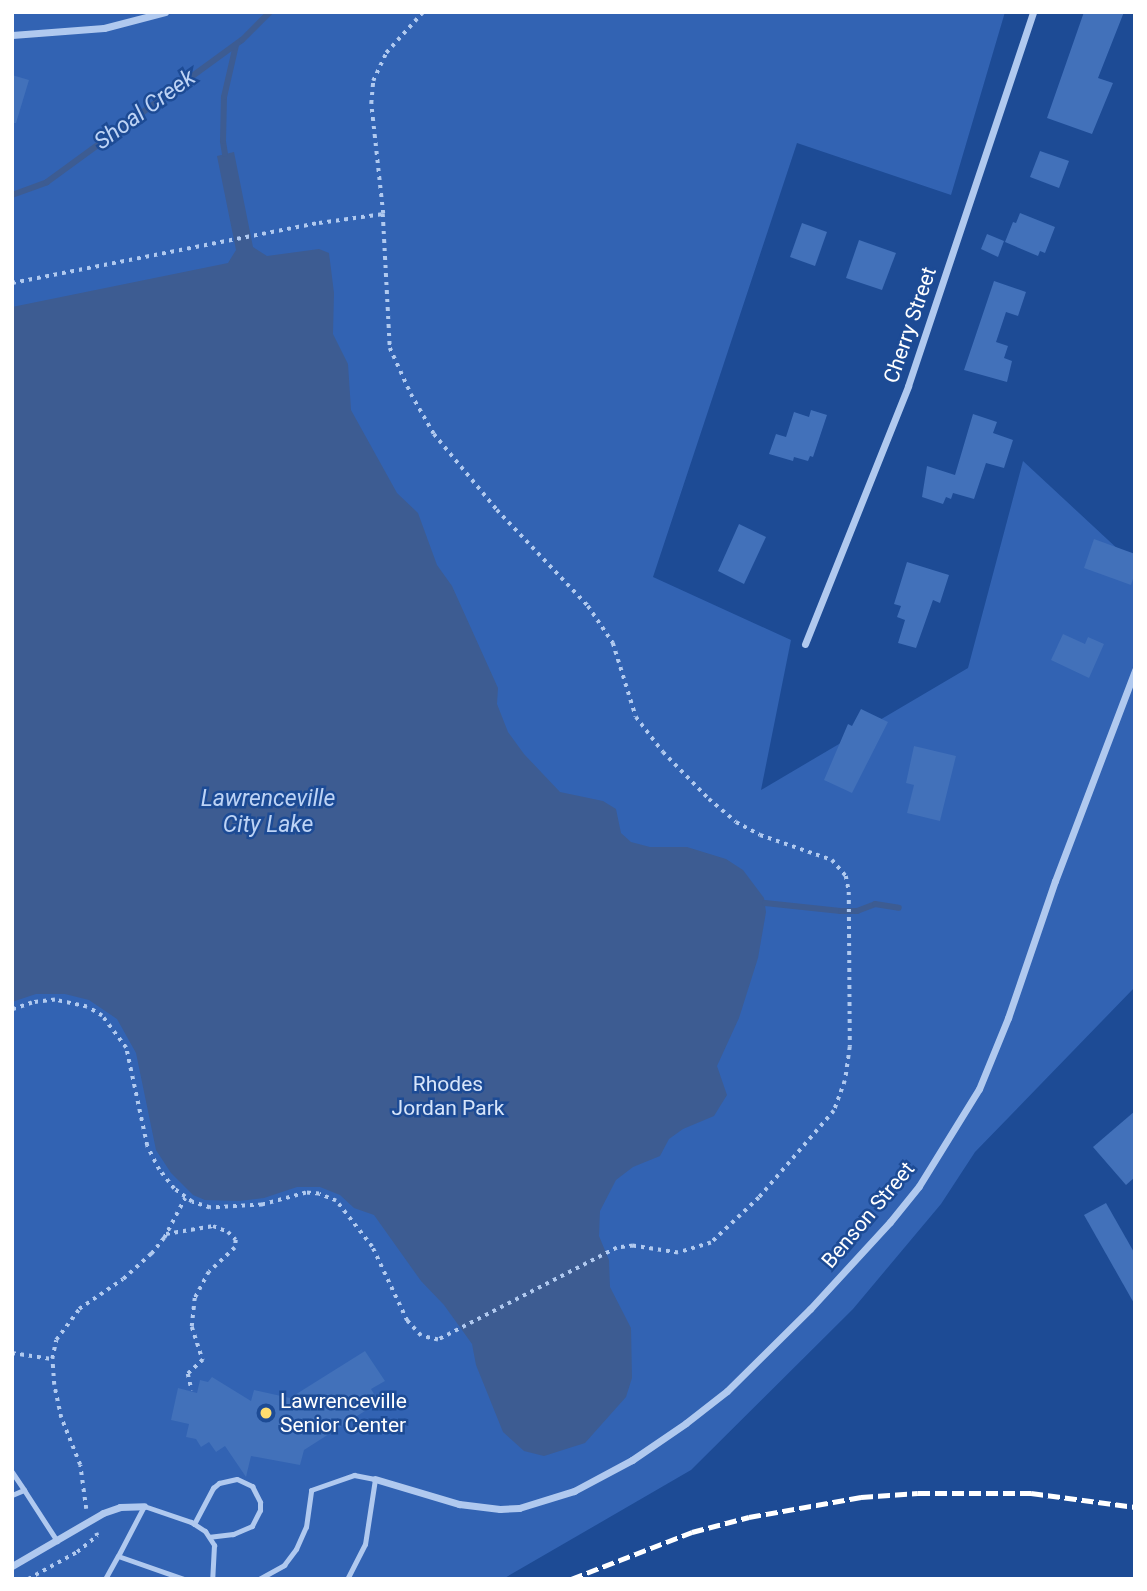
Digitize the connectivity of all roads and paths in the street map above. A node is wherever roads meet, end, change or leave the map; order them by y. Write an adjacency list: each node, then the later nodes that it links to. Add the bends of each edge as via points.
1 (165, 12): 4 (street, via 104,28)
2 (423, 12): 5 (path, via 386,53 373,81 371,104)
3 (1033, 12): 7 (street, Cherry Street, via 908,386)
4 (12, 35)
5 (383, 214): 6 (path); 10 (path, via 390,348 434,434 504,518 595,615 614,643 636,717 663,752 736,822 824,857 846,876 850,1047 845,1081 834,1111 760,1198 704,1247 678,1253 617,1248 446,1339 425,1338 412,1327 372,1247 336,1201 306,1193 262,1205 224,1208 200,1206)
6 (12, 283)
7 (805, 644)
8 (1135, 670): 16 (street, Benson Street, via 979,1089 919,1186 810,1309 727,1391 686,1423 632,1460 574,1491 519,1508 500,1509 459,1504)
9 (12, 1010): 10 (path, via 61,1001 86,1007 106,1020 130,1059 152,1158)
10 (185, 1198): 11 (path)
11 (166, 1234): 13 (path, via 134,1271 69,1318 56,1340); 14 (path, via 213,1226 236,1240 235,1248 209,1272 195,1298 192,1327 203,1360 188,1374)
12 (12, 1353): 13 (path)
13 (52, 1359): 20 (path, via 61,1418 80,1465)
14 (192, 1391)
15 (12, 1472): 17 (lane)
16 (375, 1479): 31 (lane, via 354,1475 311,1490 306,1527 296,1549 284,1564); 32 (lane, via 365,1544)
17 (24, 1490): 18 (lane); 24 (lane)
18 (12, 1495)
19 (144, 1506): 21 (lane); 24 (street, via 111,1510); 25 (lane)
20 (86, 1509)
21 (194, 1524): 23 (lane); 23 (lane, via 219,1482 237,1479 252,1486 260,1510 252,1525)
22 (95, 1532): 27 (path, via 97,1536 77,1552)
23 (210, 1537): 30 (lane, via 214,1545)
24 (57, 1541): 26 (street)
25 (118, 1556): 28 (lane); 29 (lane)
26 (12, 1566)
27 (28, 1579)
28 (105, 1579)
29 (184, 1579)
30 (212, 1579)
31 (259, 1579)
32 (347, 1579)

